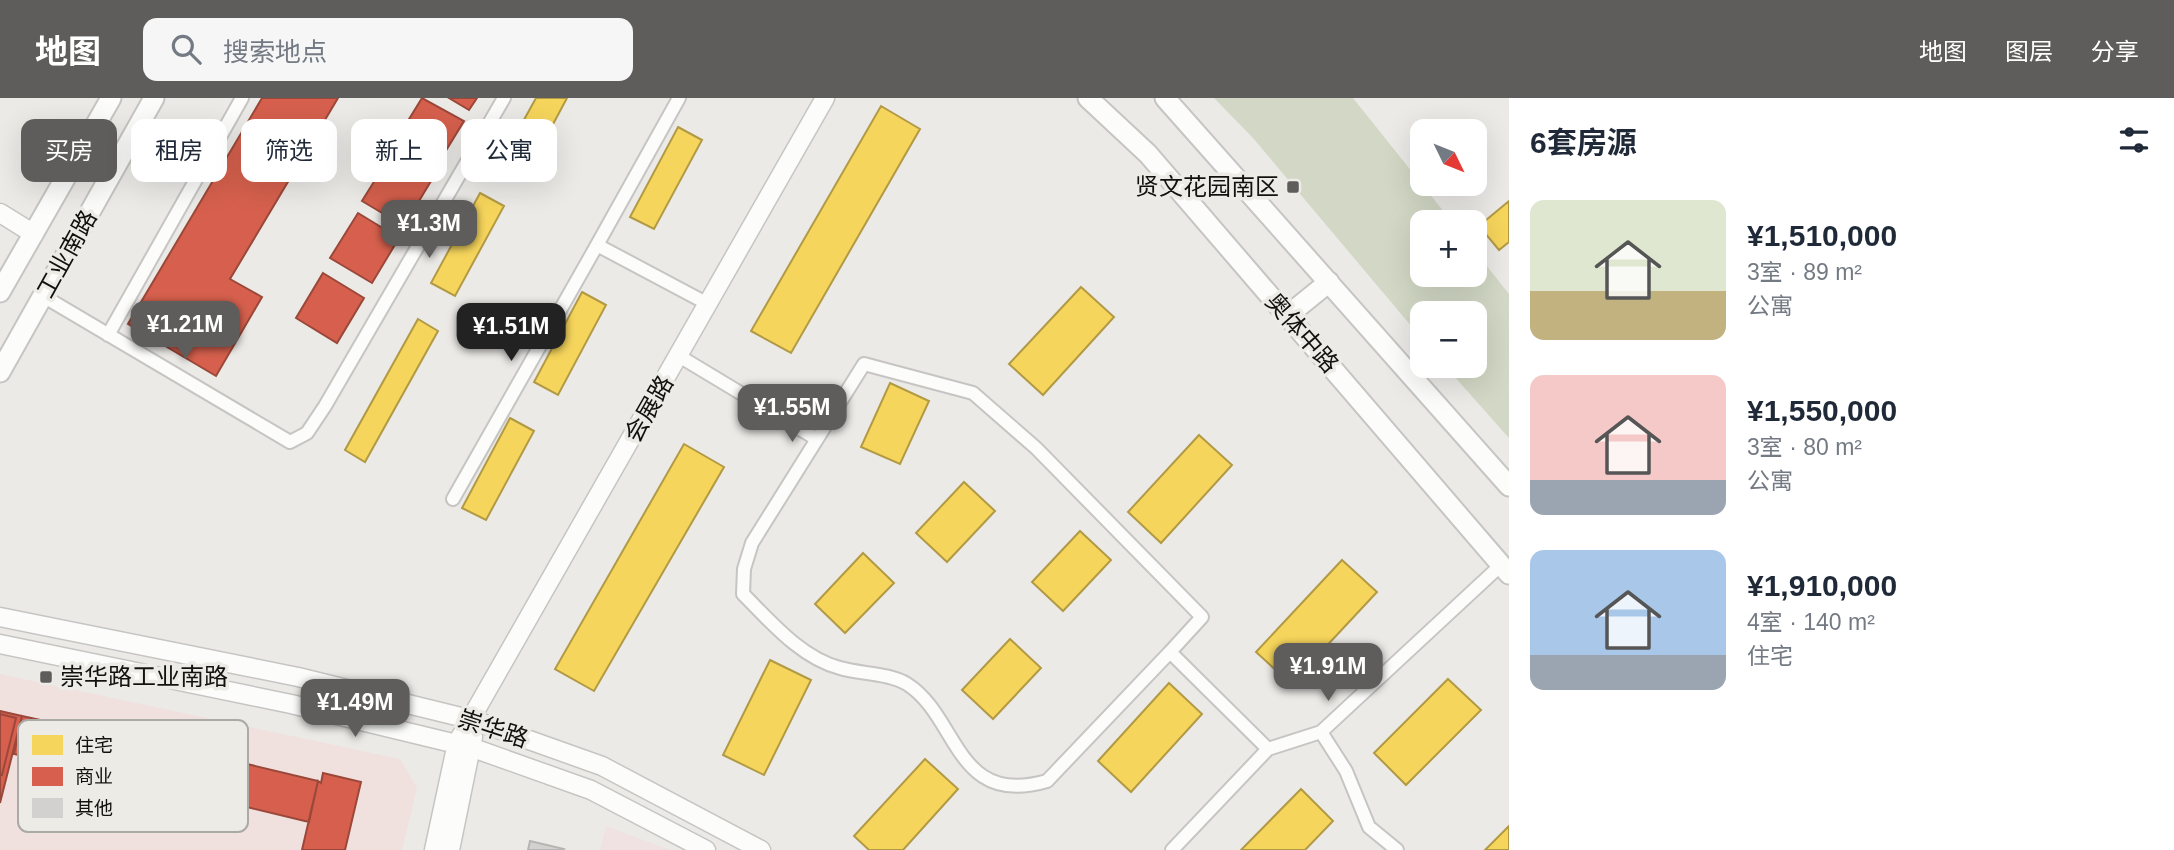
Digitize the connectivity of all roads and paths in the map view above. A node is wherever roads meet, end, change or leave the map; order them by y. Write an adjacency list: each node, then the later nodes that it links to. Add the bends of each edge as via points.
1 (111, 98): 10 (main road, 工业南路)
2 (154, 98): 14 (main road, 工业南路)
3 (242, 98): 17 (street)
4 (504, 98): 17 (street, via 307,433 290,442)
5 (679, 98): 11 (street)
6 (825, 98): 15 (main road, 会展路)
7 (1088, 98): 16 (main road, 奥体中路, via 1148,154)
8 (1165, 98): 12 (main road)
9 (0, 213): 10 (main road)
10 (34, 234): 13 (main road, 工业南路)
11 (597, 245): 15 (street); 22 (street)
12 (1329, 282): 16 (main road); 21 (main road)
13 (0, 292)
14 (43, 296): 17 (street); 19 (main road, 工业南路)
15 (708, 304): 18 (main road, 会展路)
16 (1287, 316): 23 (main road, 奥体中路)
17 (108, 335)
18 (679, 356): 20 (street); 27 (main road, 会展路)
19 (0, 372)
20 (815, 439): 26 (street, via 864,364 973,393 1035,448 1202,617); 26 (street, via 752,543 743,594 821,661 906,684 937,713 956,749 983,775 1028,786 1047,781)
21 (1509, 486)
22 (453, 499)
23 (1505, 569): 28 (street)
24 (0, 617): 27 (main road, 崇华路, via 298,677)
25 (0, 644): 29 (main road, 崇华路)
26 (1170, 652): 30 (street)
27 (473, 720): 29 (main road, 会展路); 34 (main road, 崇华路, via 602,766)
28 (1321, 732): 30 (street); 36 (street, via 1346,771 1369,827)
29 (465, 745): 31 (main road, 会展路); 32 (main road, 会展路); 33 (main road, 崇华路, via 591,790)
30 (1268, 749): 35 (street)
31 (434, 850)
32 (450, 850)
33 (706, 850)
34 (761, 850)
35 (1172, 850)
36 (1396, 850)

